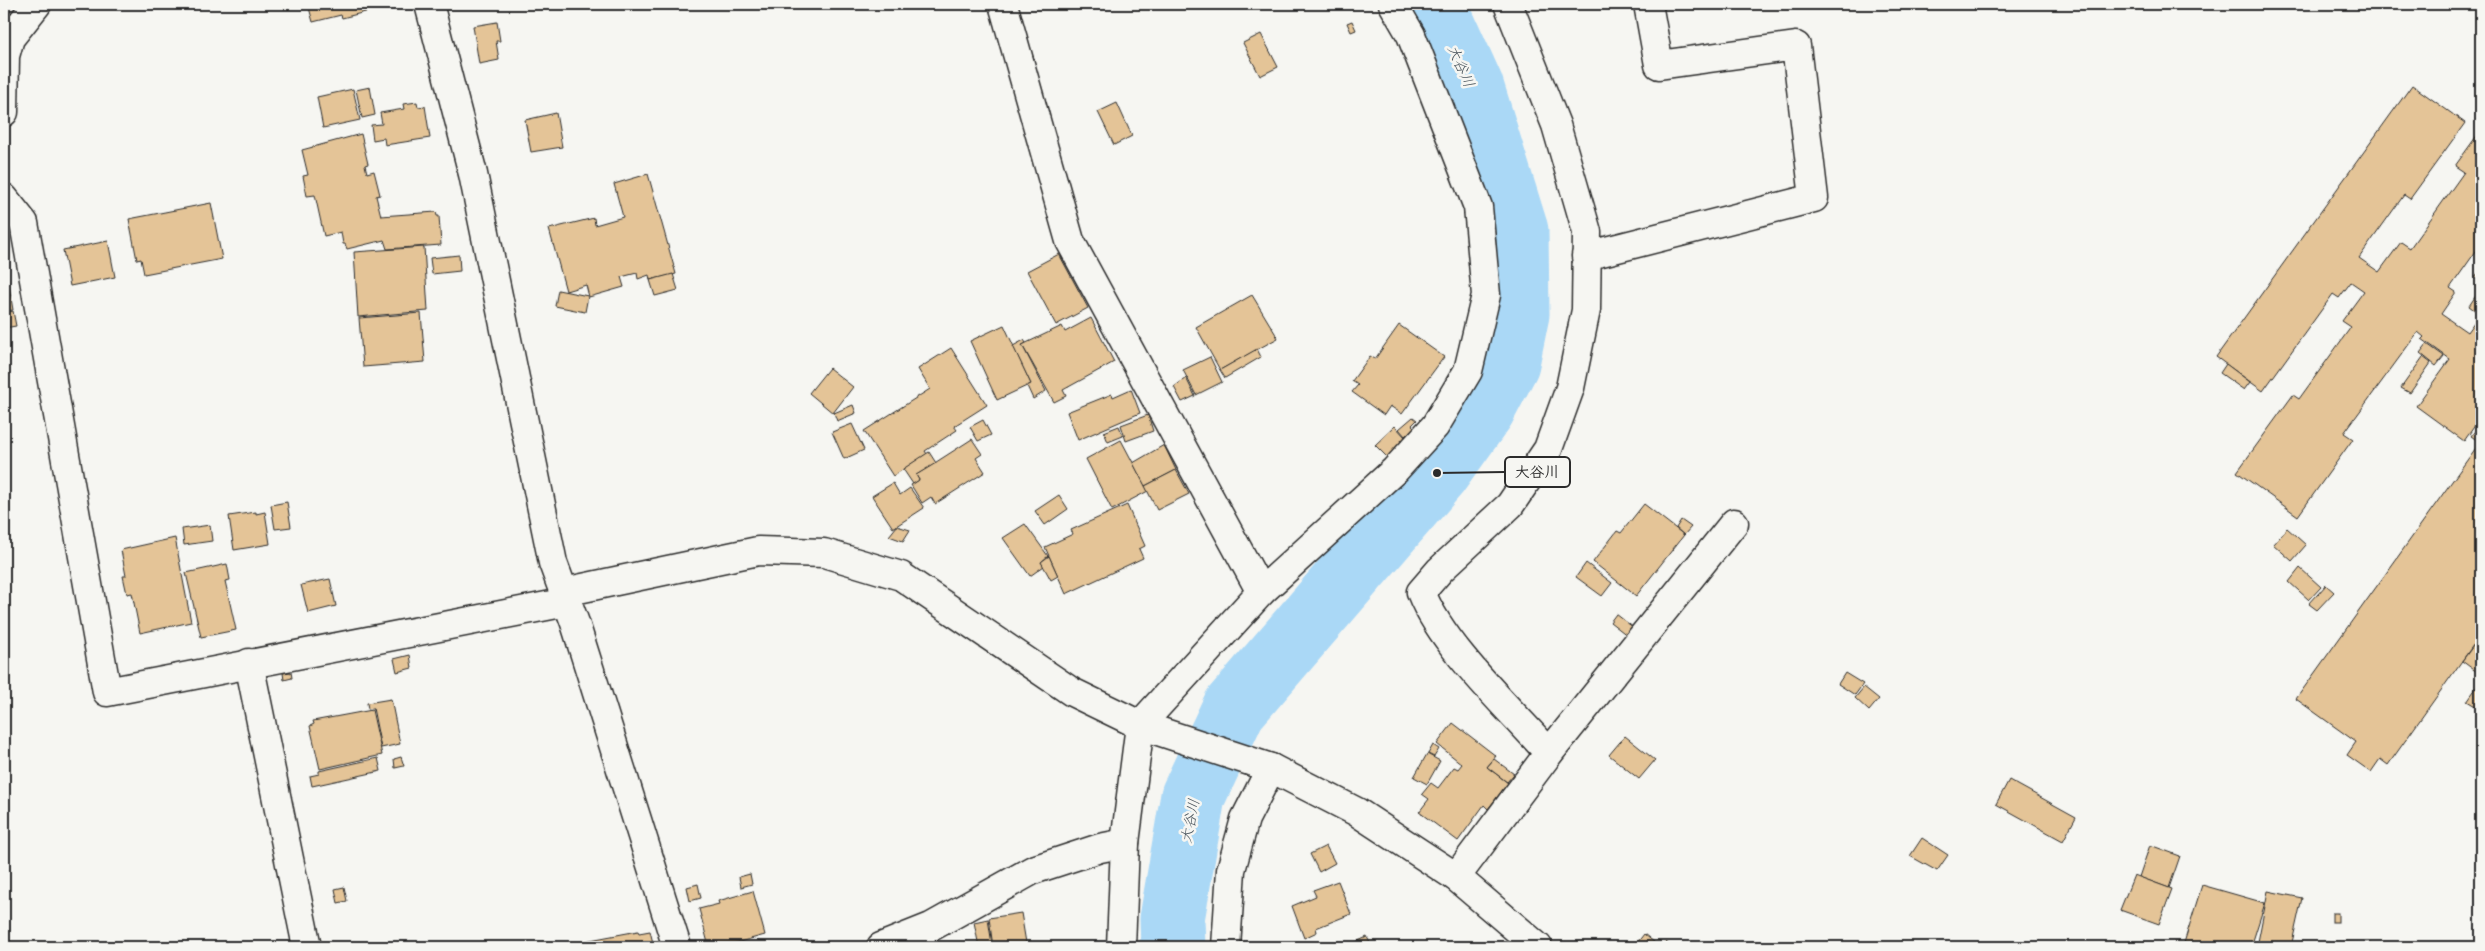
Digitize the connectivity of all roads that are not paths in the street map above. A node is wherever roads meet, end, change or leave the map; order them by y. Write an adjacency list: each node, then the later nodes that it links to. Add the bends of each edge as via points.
1 (37, 4): 7 (street, via 10,38 5,56)
2 (429, 4): 12 (street, via 473,174 553,563)
3 (1003, 4): 11 (street, via 1070,242)
4 (1393, 4): 11 (street, via 1411,34 1478,207 1486,295 1468,371 1434,426 1395,470)
5 (1508, 4): 9 (street, via 1556,125 1586,232)
6 (1648, 4): 9 (street, via 1659,65 1796,46 1814,198)
7 (4, 112)
8 (4, 198): 13 (street, via 24,223 107,692)
9 (1586, 256): 15 (street, via 1586,310 1570,388 1548,449 1510,505 1421,592 1428,611 1468,662)
10 (1734, 522): 15 (street)
11 (1261, 592): 14 (street)
12 (565, 597): 13 (street); 14 (street, via 758,551 824,553 902,576 1072,692); 20 (street)
13 (249, 663): 19 (street)
14 (1140, 725): 16 (street); 17 (street)
15 (1549, 753): 18 (street)
16 (1261, 765): 18 (street, via 1357,812); 23 (street, via 1231,870)
17 (1125, 843): 21 (street, via 1033,870 931,928); 22 (street)
18 (1456, 877): 24 (street)
19 (307, 947)
20 (678, 947)
21 (881, 947)
22 (1121, 947)
23 (1226, 947)
24 (1538, 947)

